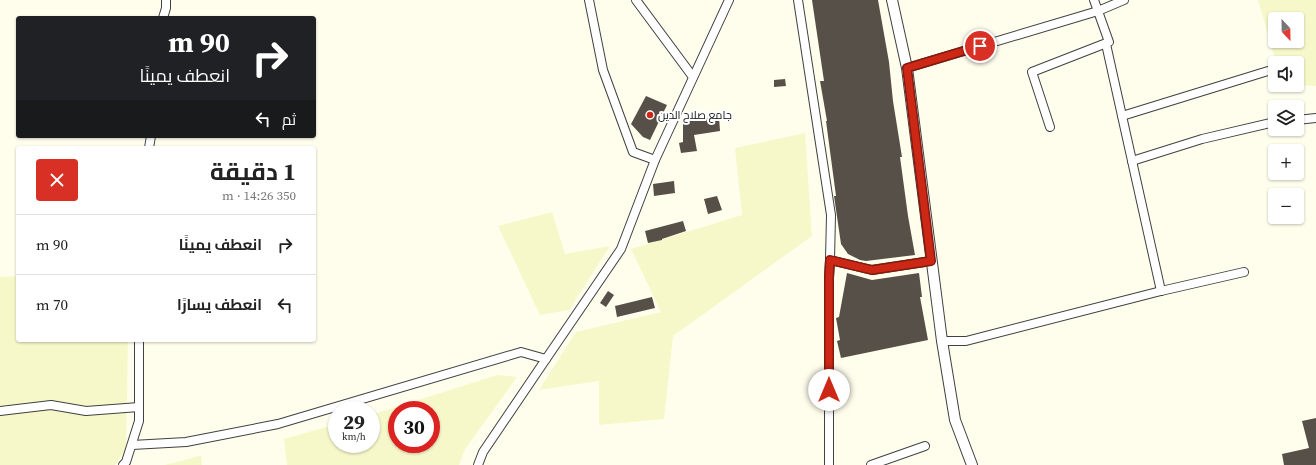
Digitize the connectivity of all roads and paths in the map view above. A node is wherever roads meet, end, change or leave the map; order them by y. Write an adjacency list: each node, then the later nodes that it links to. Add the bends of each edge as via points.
1 (166, 0): 10 (street)
2 (589, 0): 20 (street, via 603,70 633,152)
3 (636, 0): 14 (street)
4 (729, 0): 14 (street)
5 (798, 0): 22 (street, via 831,215)
6 (892, 0): 12 (street)
7 (1094, 0): 9 (street)
8 (1124, 0): 9 (street)
9 (1098, 11): 11 (street, via 1109,42); 12 (street)
10 (164, 16)
11 (1106, 44): 15 (street); 19 (street, via 1032,72)
12 (907, 68): 23 (street)
13 (1268, 71): 15 (street)
14 (693, 77): 20 (street)
15 (1122, 116): 21 (street)
16 (1316, 118): 17 (street)
17 (1304, 119)
18 (1268, 124): 21 (street, via 1202,139)
19 (1050, 127)
20 (655, 160): 28 (street, via 621,249)
21 (1132, 161): 25 (street)
22 (830, 260): 23 (street, via 872,270); 35 (street)
23 (931, 261): 26 (street)
24 (1244, 272): 25 (street)
25 (1162, 291): 26 (street, via 966,341)
26 (942, 341): 37 (street, via 955,420)
27 (139, 342): 29 (street)
28 (546, 358): 31 (street, via 521,352 278,424 186,442); 34 (street, via 483,452)
29 (140, 407): 30 (street, via 86,411 51,405); 31 (street, via 140,421)
30 (0, 411)
31 (132, 445): 33 (street)
32 (925, 446): 36 (street)
33 (123, 465)
34 (478, 465)
35 (829, 465)
36 (871, 465)
37 (972, 465)

